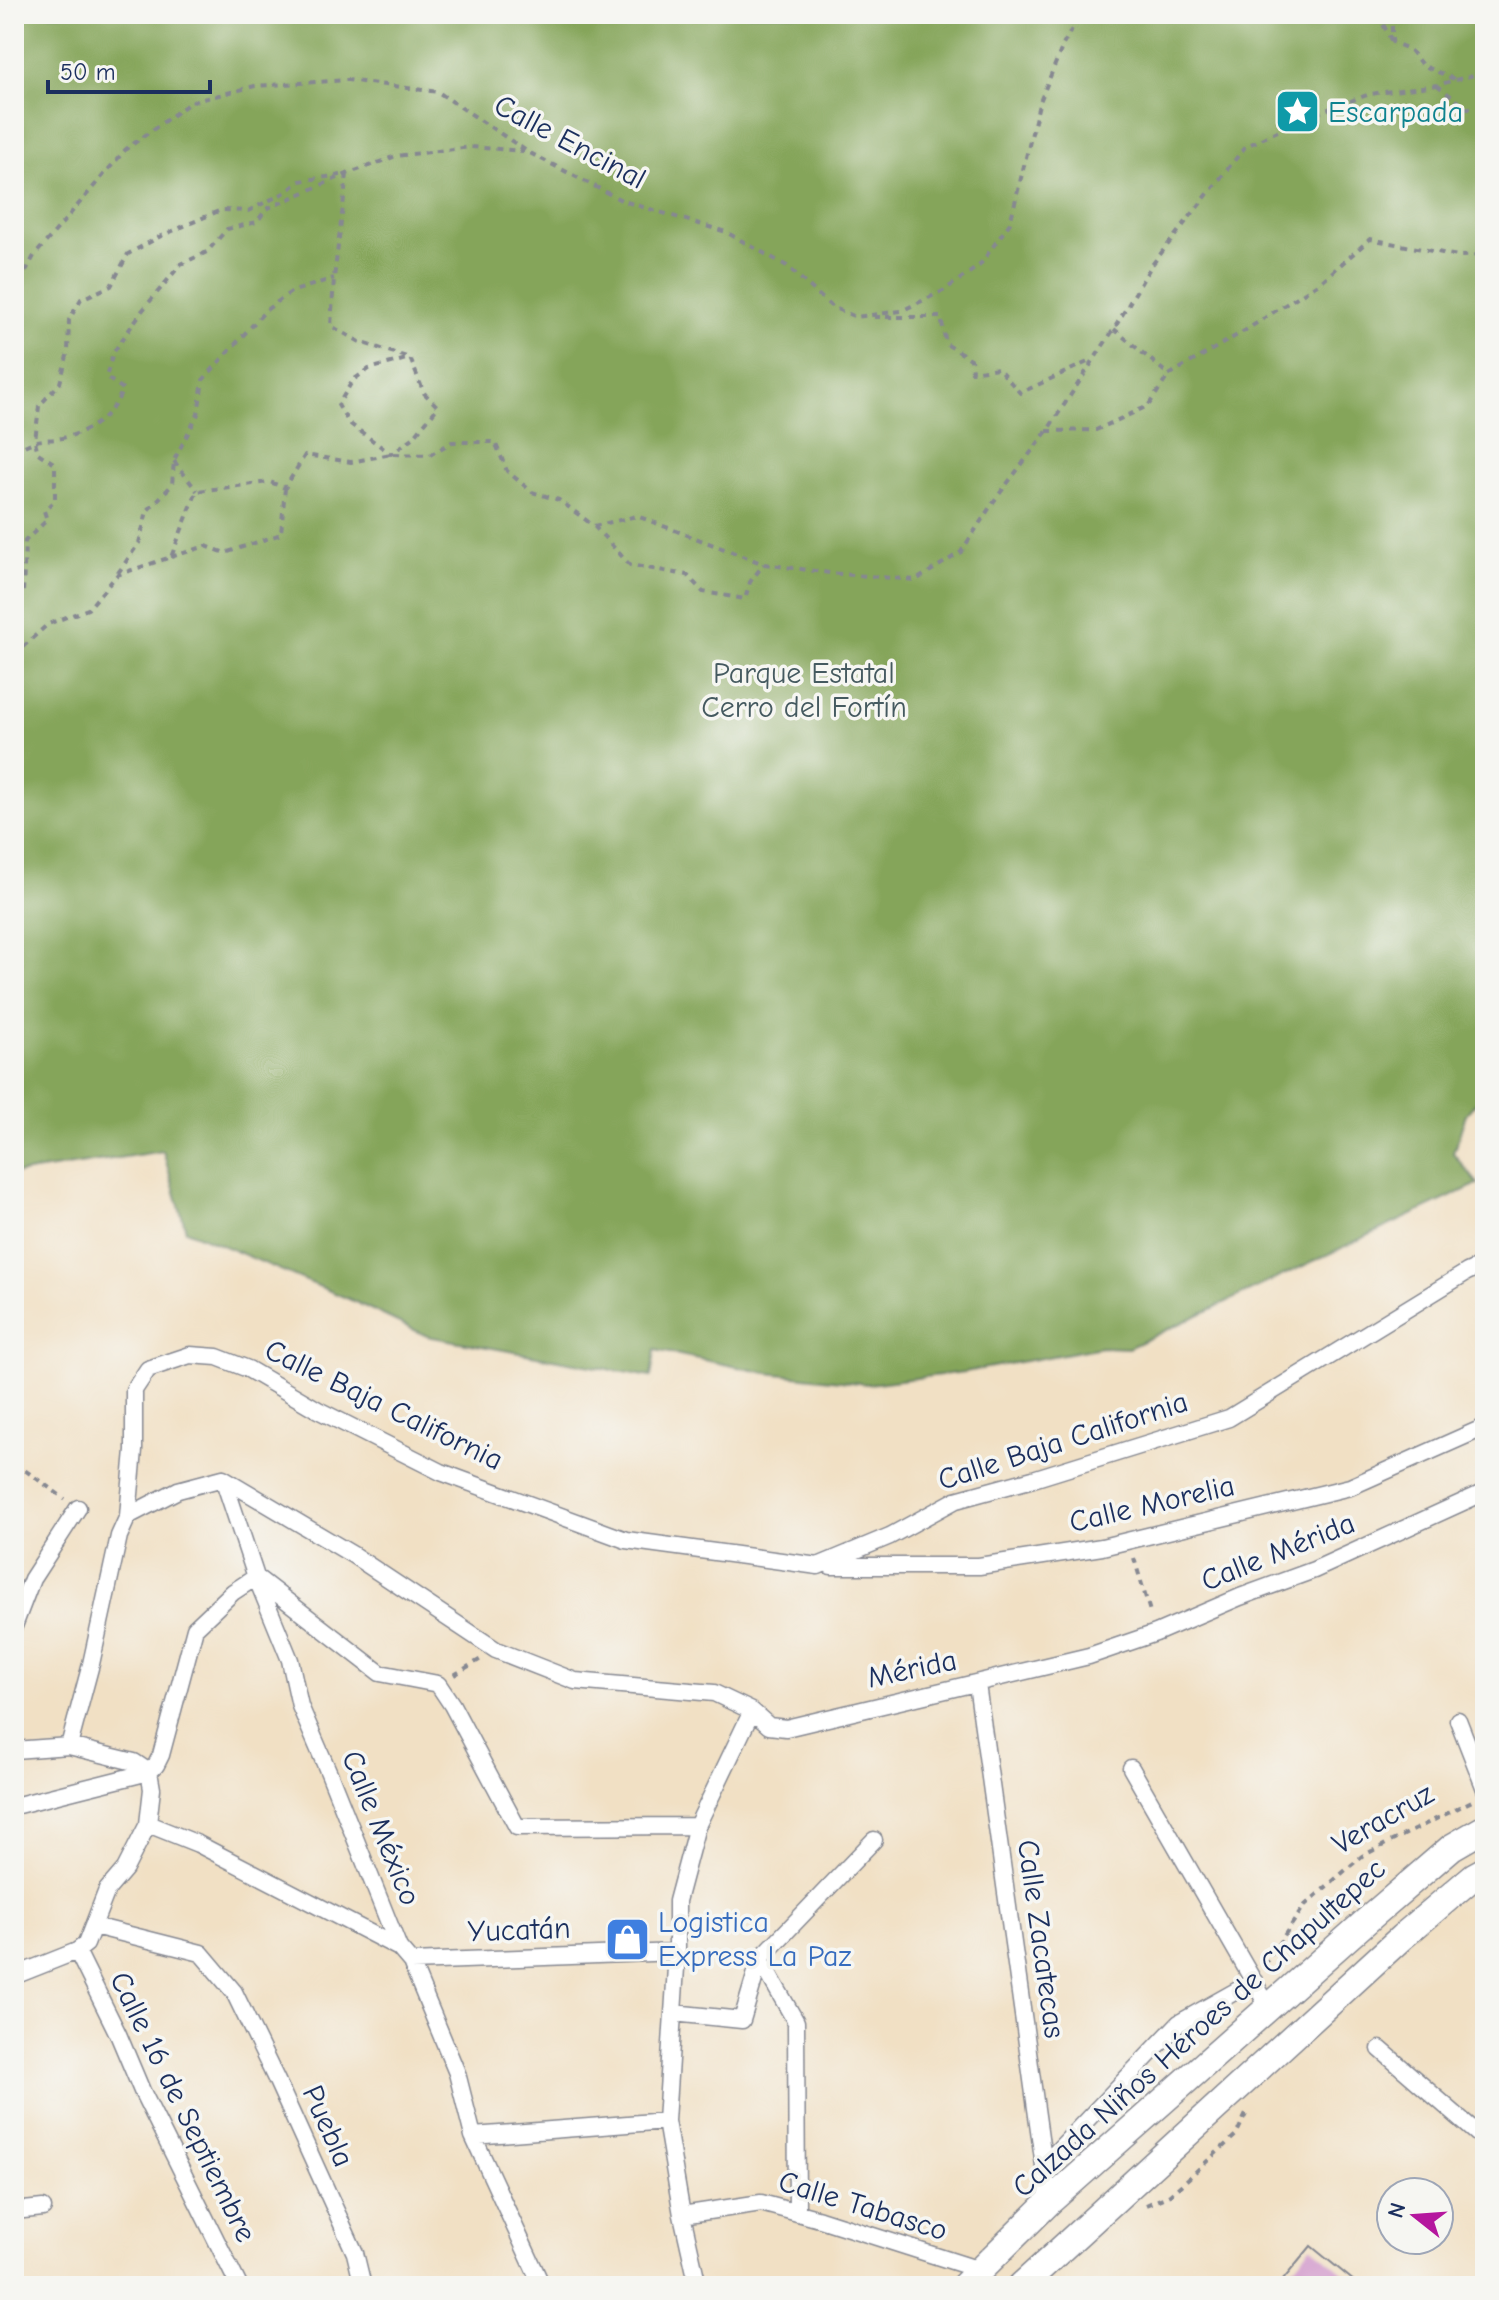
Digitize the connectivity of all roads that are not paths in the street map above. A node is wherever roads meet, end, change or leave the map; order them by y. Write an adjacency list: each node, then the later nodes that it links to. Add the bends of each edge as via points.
1 (1485, 1264): 7 (street, Calle Baja California, via 1229,1418 956,1500 890,1536)
2 (1485, 1427): 7 (street, Calle Morelia, via 1350,1487 1102,1547 979,1566)
3 (223, 1478): 6 (street, via 178,1490); 8 (street, Calle México); 14 (street, Mérida, via 353,1555 496,1650 575,1681 714,1693)
4 (1485, 1492): 12 (street, Calle Mérida, via 1314,1570)
5 (78, 1508): 9 (street)
6 (128, 1516): 7 (street, Calle Baja California, via 134,1390 148,1369 190,1355 217,1357 248,1369 441,1472 626,1540); 16 (street, Calle Baja California)
7 (818, 1566)
8 (256, 1577): 19 (street, via 195,1628 161,1755); 23 (street, via 380,1673 438,1684 517,1827); 28 (street, Calle México, via 290,1660 300,1706)
9 (32, 1579): 10 (street); 11 (street)
10 (14, 1591)
11 (14, 1626)
12 (1089, 1656): 13 (street, Mérida)
13 (977, 1684): 14 (street, Mérida, via 786,1728 769,1726); 42 (street, Calle Zacatecas)
14 (752, 1711): 23 (street)
15 (1458, 1720): 20 (street)
16 (69, 1746): 17 (street); 19 (street, via 134,1762)
17 (14, 1750)
18 (1131, 1768): 34 (street)
19 (149, 1772): 21 (street); 22 (street)
20 (1485, 1789)
21 (14, 1806)
22 (148, 1824): 27 (street, via 125,1869 107,1890); 28 (street, via 198,1844)
23 (697, 1826): 30 (street, via 677,1901)
24 (1485, 1828): 35 (main road, Calzada Niños Héroes de Chapultepec, via 1452,1847)
25 (874, 1840): 31 (street)
26 (1485, 1870): 53 (main road, via 1402,1937)
27 (94, 1926): 29 (street); 50 (street, Puebla, via 201,1953 234,1992 355,2253)
28 (399, 1948): 32 (street, Calle México)
29 (77, 1951): 33 (street); 49 (street, Calle 16 de Septiembre)
30 (677, 1952): 32 (street, Yucatán); 36 (street)
31 (760, 1959): 36 (street, via 742,2020); 46 (street, via 796,2022)
32 (411, 1962): 40 (street, Calle México, via 457,2073)
33 (14, 1976)
34 (1254, 1981): 35 (street); 42 (street, via 1179,2023)
35 (1269, 2008): 43 (main road, Calzada Niños Héroes de Chapultepec)
36 (673, 2013): 39 (street)
37 (1380, 2049): 41 (street)
38 (1485, 2120): 41 (street)
39 (666, 2121): 40 (street); 47 (street)
40 (473, 2136): 51 (street, Calle México)
41 (1484, 2139)
42 (1044, 2165): 43 (street, Calle Zacatecas)
43 (1049, 2202): 48 (main road, Calzada Niños Héroes de Chapultepec)
44 (43, 2208): 45 (street)
45 (14, 2211)
46 (797, 2213): 47 (street, Calle Tabasco, via 761,2203); 48 (street, Calle Tabasco)
47 (682, 2215): 52 (street)
48 (972, 2278)
49 (239, 2286)
50 (363, 2286)
51 (542, 2286)
52 (698, 2286)
53 (1021, 2286)

